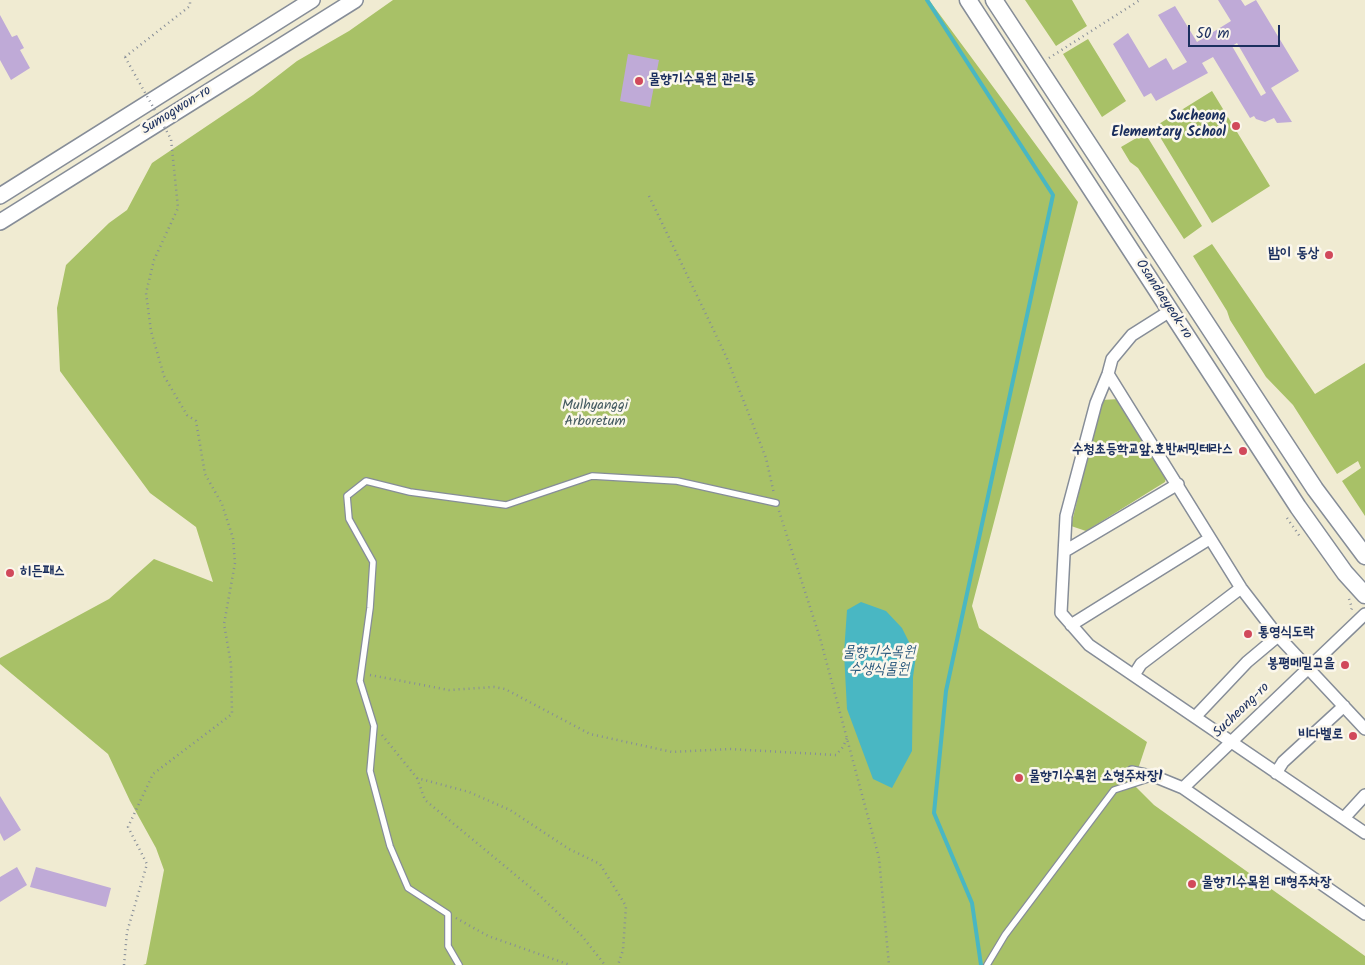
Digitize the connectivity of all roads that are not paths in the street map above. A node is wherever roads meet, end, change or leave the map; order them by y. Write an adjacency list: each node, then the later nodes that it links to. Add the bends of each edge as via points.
1 (312, 0): 5 (street, Sumogwon-ro)
2 (355, 0): 6 (street, Sumogwon-ro)
3 (968, 0): 7 (main road, Osandaeyeok-ro)
4 (994, 0): 13 (main road, Osandaeyeok-ro, via 1315,489)
5 (0, 196)
6 (0, 222)
7 (1170, 311): 8 (street, via 1123,344 1112,359); 15 (main road, Osandaeyeok-ro, via 1314,530)
8 (1108, 374): 9 (street); 12 (street, via 1096,403 1066,516)
9 (1178, 484): 11 (street); 12 (street)
10 (776, 503): 33 (lane, via 677,481 592,476 506,505 410,492 366,481 347,496 349,519 373,562 360,681 374,726 370,771 390,846 408,888 448,914 448,946)
11 (1209, 539): 14 (street); 17 (street)
12 (1065, 551): 17 (street, via 1061,614)
13 (1365, 556)
14 (1241, 588): 18 (street); 20 (street, via 1141,664)
15 (1365, 595)
16 (1365, 614): 19 (street, Sucheong-ro)
17 (1071, 625): 20 (street, via 1089,645)
18 (1278, 636): 19 (street); 22 (street, via 1247,662)
19 (1308, 668): 21 (street); 24 (street, Sucheong-ro)
20 (1134, 675): 22 (street)
21 (1344, 706): 23 (street); 26 (street)
22 (1195, 717): 24 (street)
23 (1365, 729)
24 (1230, 743): 26 (street); 28 (street, Sucheong-ro)
25 (1132, 772): 27 (street)
26 (1276, 773): 30 (street)
27 (1156, 777): 28 (street); 34 (lane, via 1114,790)
28 (1183, 788): 32 (street)
29 (1365, 795): 30 (street)
30 (1344, 818): 31 (street)
31 (1365, 833)
32 (1365, 914)
33 (459, 965)
34 (987, 965)

